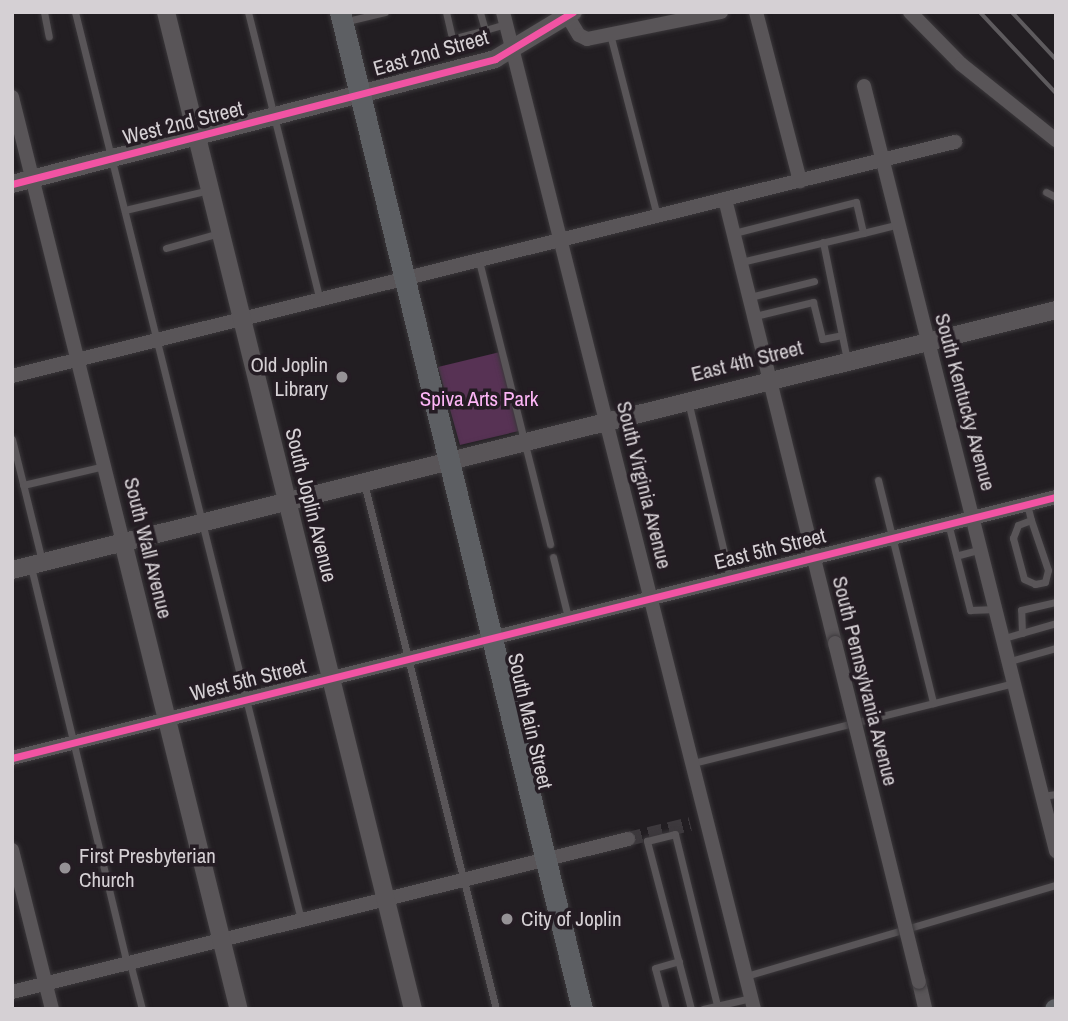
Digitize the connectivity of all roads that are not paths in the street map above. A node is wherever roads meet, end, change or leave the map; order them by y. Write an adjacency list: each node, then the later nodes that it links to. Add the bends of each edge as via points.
1 (44, 12): 16 (lane)
2 (75, 12): 25 (lane)
3 (166, 12): 22 (street, South Joplin Avenue)
4 (248, 12): 21 (lane)
5 (386, 12): 12 (lane)
6 (446, 12): 14 (lane, via 452,38)
7 (480, 12): 14 (lane)
8 (722, 12): 15 (street)
9 (756, 12): 28 (street)
10 (910, 12): 23 (street, via 961,64)
11 (570, 15): 15 (street, via 579,35 587,39); 17 (street, East 2nd Street)
12 (341, 17): 20 (main road, South Main Street)
13 (505, 18): 14 (lane); 17 (street, South Virginia Avenue)
14 (485, 30)
15 (610, 33): 35 (lane)
16 (49, 37)
17 (513, 52): 20 (street, East 2nd Street); 40 (street, South Virginia Avenue)
18 (864, 86): 26 (street, South Kentucky Avenue)
19 (12, 97): 27 (street, South Wall Avenue)
20 (362, 97): 21 (street, West 2nd Street); 45 (main road, South Main Street)
21 (274, 119): 22 (street, West 2nd Street); 48 (lane)
22 (197, 138): 25 (street, West 2nd Street); 30 (street, South Joplin Avenue)
23 (1056, 140)
24 (955, 142): 26 (street)
25 (112, 159): 27 (street, West 2nd Street); 34 (lane)
26 (883, 160): 28 (street); 36 (street, South Kentucky Avenue)
27 (33, 179): 29 (street, West 2nd Street); 56 (street, South Wall Avenue)
28 (800, 181): 33 (street)
29 (12, 184)
30 (209, 190): 34 (lane); 37 (street, South Joplin Avenue)
31 (1046, 192): 32 (lane)
32 (1056, 197)
33 (725, 199): 35 (street); 38 (street, South Pennsylvania Avenue)
34 (125, 210): 53 (lane)
35 (657, 216): 40 (street)
36 (898, 224): 39 (lane); 54 (street, South Kentucky Avenue)
37 (220, 233): 42 (lane); 51 (street, South Joplin Avenue)
38 (734, 233): 39 (lane, via 856,202); 44 (street, South Pennsylvania Avenue)
39 (863, 233): 41 (lane)
40 (562, 240): 43 (street); 60 (street, South Virginia Avenue)
41 (823, 243): 44 (lane); 52 (lane)
42 (166, 248)
43 (479, 261): 45 (street); 62 (lane)
44 (741, 262): 47 (street, South Pennsylvania Avenue)
45 (408, 278): 48 (street); 63 (main road, South Main Street)
46 (814, 281): 47 (lane)
47 (750, 297): 50 (street, South Pennsylvania Avenue)
48 (320, 301): 51 (street)
49 (1056, 310): 54 (street, East 4th Street)
50 (755, 316): 52 (lane, via 813,302 822,339); 58 (street, South Pennsylvania Avenue)
51 (242, 321): 53 (street); 69 (street, South Joplin Avenue)
52 (842, 335): 55 (lane)
53 (157, 341): 56 (street); 73 (lane)
54 (927, 341): 55 (street, East 4th Street); 71 (street, South Kentucky Avenue)
55 (847, 360): 58 (street, East 4th Street)
56 (78, 361): 57 (street); 64 (street, South Wall Avenue)
57 (12, 376)
58 (770, 379): 59 (street, East 4th Street); 81 (street, South Pennsylvania Avenue)
59 (688, 400): 60 (street, East 4th Street); 84 (lane)
60 (607, 421): 62 (street, East 4th Street); 85 (street, South Virginia Avenue)
61 (12, 439): 67 (lane)
62 (524, 442): 63 (street, East 4th Street); 77 (lane)
63 (450, 461): 66 (street, East 4th Street); 91 (main road, South Main Street)
64 (104, 466): 67 (lane); 76 (street, South Wall Avenue)
65 (878, 481): 75 (lane)
66 (364, 482): 69 (street, East 4th Street); 94 (lane)
67 (23, 485): 82 (lane)
68 (1055, 500): 70 (street, East 5th Street)
69 (286, 501): 73 (street, East 4th Street); 96 (street, South Joplin Avenue)
70 (1027, 504): 71 (street, East 5th Street); 72 (lane)
71 (974, 517): 74 (street, East 5th Street); 78 (street, South Kentucky Avenue)
72 (1031, 520): 72 (lane, via 1018,525 1013,538 1024,579 1035,584 1045,582 1048,570)
73 (202, 522): 76 (street, East 4th Street); 98 (lane)
74 (948, 523): 75 (street, East 5th Street); 79 (lane)
75 (892, 537): 81 (street, East 5th Street); 99 (lane)
76 (123, 542): 82 (street, East 4th Street); 100 (street, South Wall Avenue)
77 (550, 544)
78 (983, 549): 79 (lane); 87 (street, South Kentucky Avenue)
79 (959, 555): 87 (lane, via 970,610)
80 (553, 557): 88 (lane)
81 (813, 557): 84 (street, East 5th Street); 133 (street, South Pennsylvania Avenue, bridge)
82 (36, 564): 83 (street, East 4th Street); 101 (lane)
83 (12, 569)
84 (730, 577): 85 (street, East 5th Street)
85 (650, 597): 88 (street, East 5th Street); 103 (street, South Virginia Avenue)
86 (1056, 602): 90 (lane, via 1021,610)
87 (997, 609): 92 (street, South Kentucky Avenue)
88 (568, 617): 91 (street, East 5th Street)
89 (1056, 623): 90 (lane)
90 (1022, 633): 92 (lane)
91 (492, 636): 94 (street, West 5th Street); 111 (main road, South Main Street)
92 (1004, 638): 95 (street, South Kentucky Avenue)
93 (1056, 649): 95 (lane)
94 (408, 657): 96 (street, West 5th Street); 112 (lane)
95 (1010, 661): 97 (street, South Kentucky Avenue)
96 (330, 677): 98 (street, West 5th Street); 114 (street, South Joplin Avenue)
97 (1016, 683): 99 (lane); 104 (street, South Kentucky Avenue)
98 (246, 699): 100 (street, West 5th Street); 115 (lane)
99 (933, 703): 103 (lane)
100 (167, 719): 101 (street, West 5th Street); 116 (street, South Wall Avenue)
101 (72, 743): 102 (street, West 5th Street); 118 (lane)
102 (12, 758)
103 (692, 763): 106 (street, South Virginia Avenue)
104 (1049, 795): 105 (street, South Kentucky Avenue)
105 (1052, 816): 110 (street, South Kentucky Avenue)
106 (706, 819): 107 (street); 119 (street, South Virginia Avenue)
107 (690, 824)
108 (628, 839): 111 (street)
109 (12, 850): 120 (street)
110 (1056, 850)
111 (546, 860): 112 (street); 130 (main road, South Main Street)
112 (464, 880): 114 (street); 129 (lane)
113 (1056, 885): 119 (lane)
114 (385, 900): 115 (street); 128 (street, South Joplin Avenue)
115 (301, 921): 116 (street)
116 (222, 940): 118 (street); 127 (street, South Wall Avenue)
117 (679, 961): 123 (lane, via 646,841 675,834); 124 (lane, via 656,968); 131 (lane)
118 (129, 964): 120 (street); 126 (lane)
119 (746, 976): 122 (street, South Virginia Avenue)
120 (46, 984): 121 (street); 125 (street)
121 (12, 992)
122 (753, 1003): 123 (lane)
123 (718, 1007): 132 (lane)
124 (664, 1008)
125 (52, 1009)
126 (142, 1009)
127 (239, 1009)
128 (412, 1009)
129 (496, 1009)
130 (582, 1009)
131 (691, 1009)
132 (704, 1009)
133 (925, 1009)

